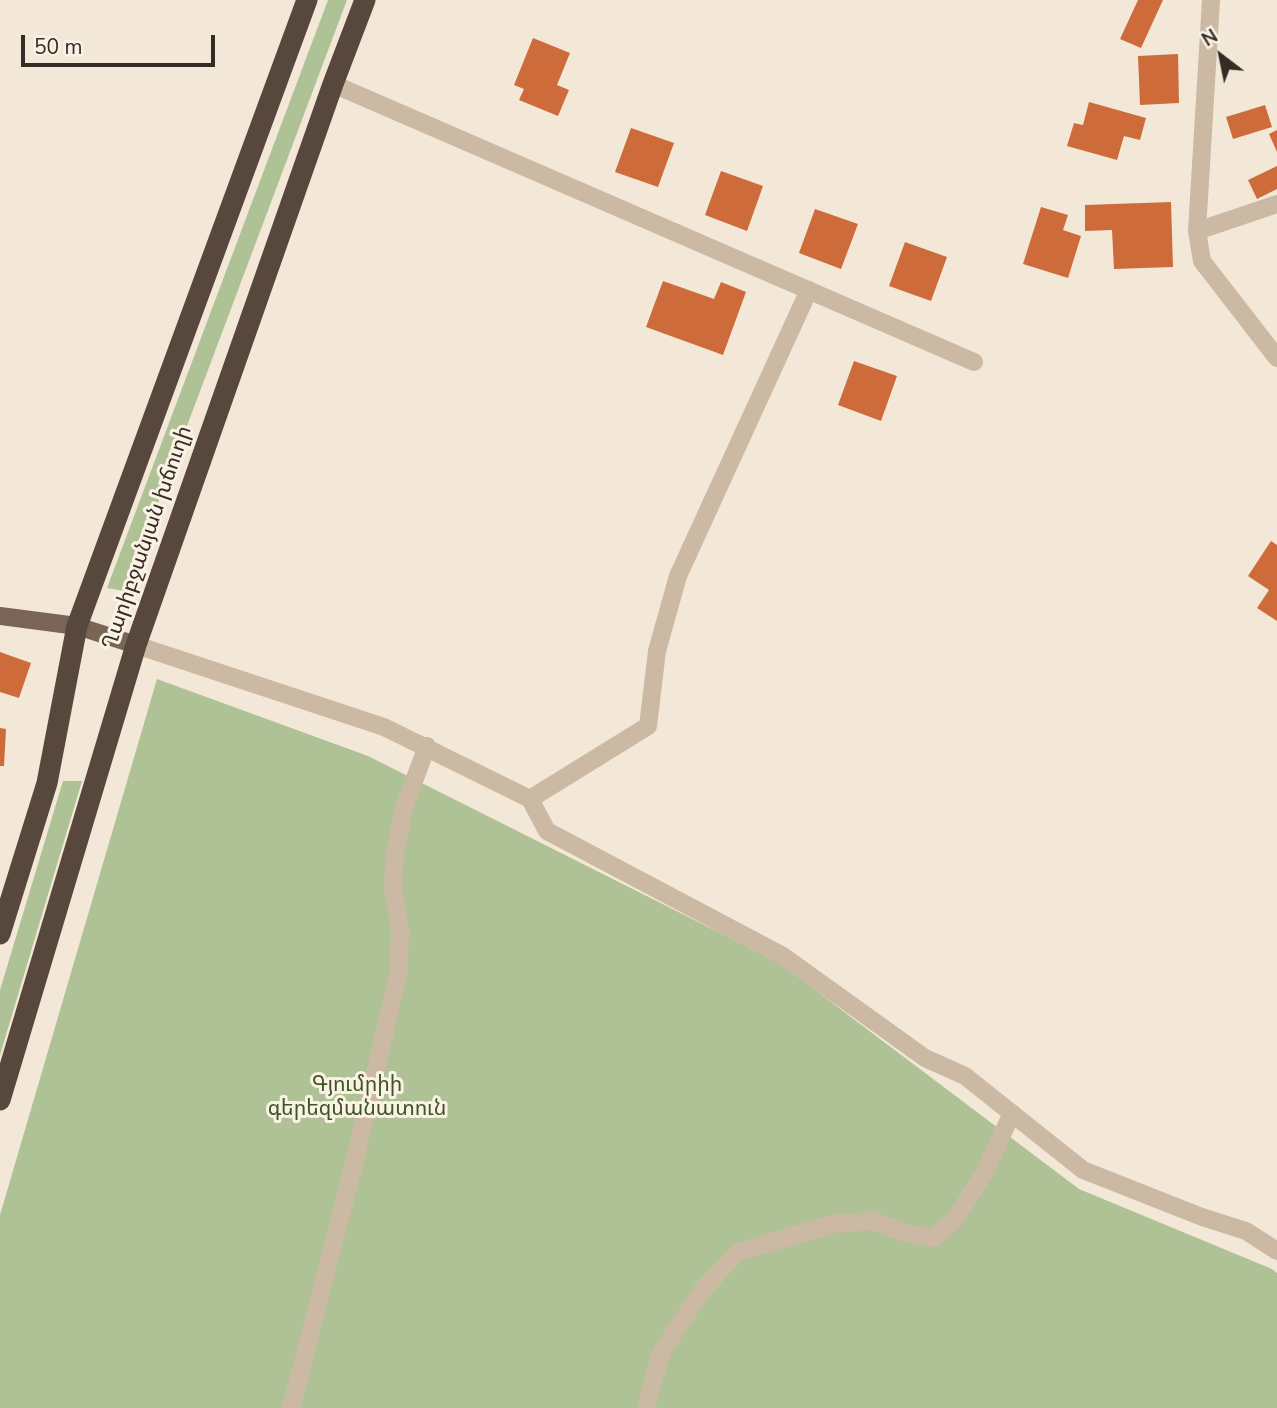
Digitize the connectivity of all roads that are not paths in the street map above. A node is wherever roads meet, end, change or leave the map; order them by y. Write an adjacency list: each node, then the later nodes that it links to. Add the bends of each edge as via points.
1 (307, 0): 11 (highway, Ղարիբջանյան խճուղի)
2 (365, 0): 4 (highway, Ղարիբջանյան խճուղի)
3 (1210, 0): 6 (street)
4 (333, 84): 7 (street); 12 (highway, Ղարիբջանյան խճուղի)
5 (1277, 204): 6 (street)
6 (1197, 230): 8 (street, via 1202,261)
7 (809, 290): 9 (street); 14 (street, via 678,576 657,651 648,726)
8 (1277, 358)
9 (974, 362)
10 (0, 616): 11 (main road)
11 (77, 626): 12 (main road); 15 (highway, Ղարիբջանյան խճուղի, via 47,783)
12 (136, 645): 13 (street, via 384,727); 16 (highway, Ղարիբջանյան խճուղի)
13 (427, 746): 14 (street); 19 (street, via 404,808 395,851 399,970)
14 (530, 799): 17 (street, via 547,831 783,956 925,1058 965,1076)
15 (0, 934)
16 (0, 1100)
17 (1012, 1113): 18 (street, via 1083,1170 1247,1231); 20 (street, via 985,1172 955,1219 934,1238 874,1221 833,1224 738,1252 703,1289 661,1353)
18 (1277, 1251)
19 (291, 1408)
20 (646, 1408)

